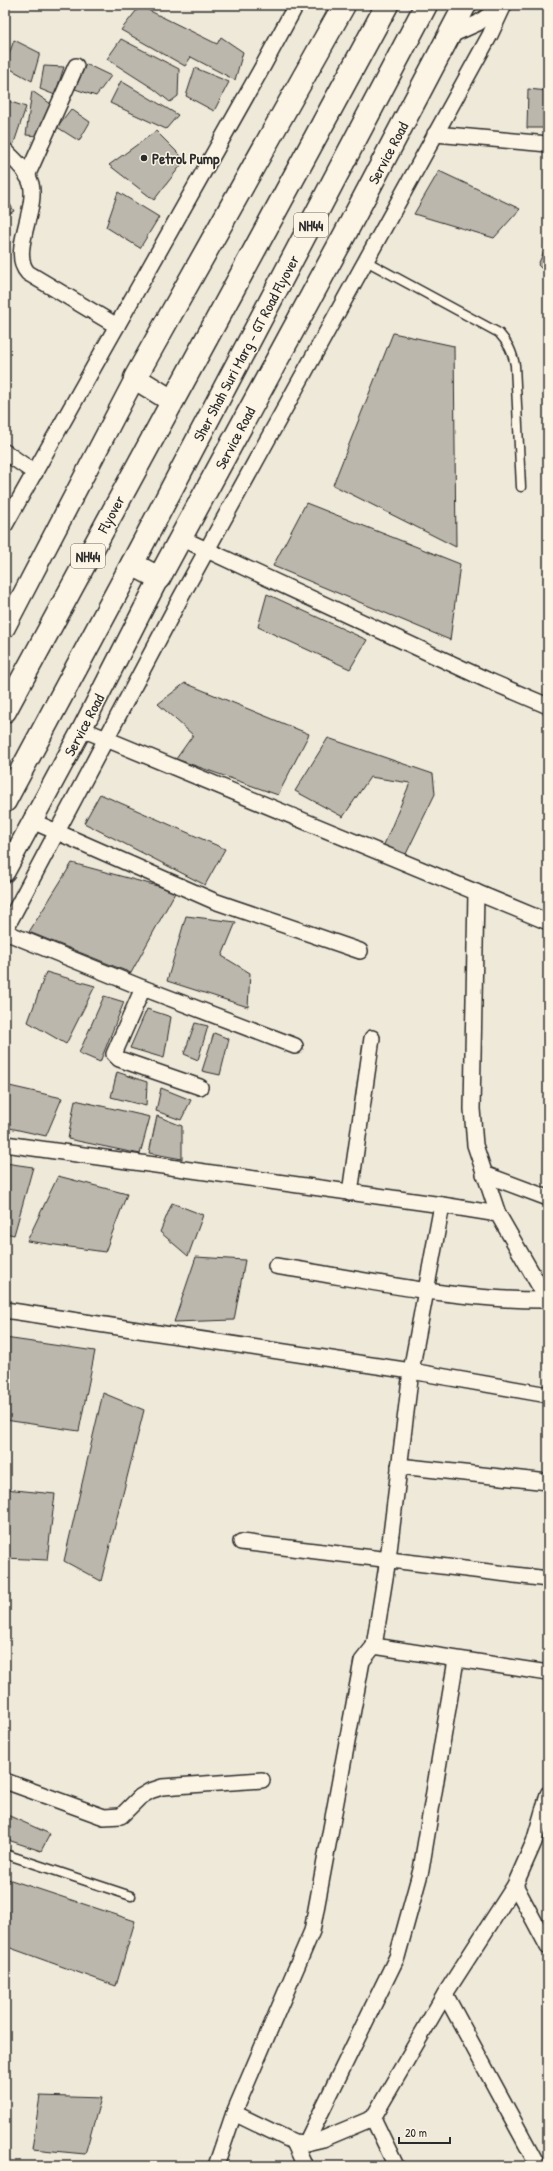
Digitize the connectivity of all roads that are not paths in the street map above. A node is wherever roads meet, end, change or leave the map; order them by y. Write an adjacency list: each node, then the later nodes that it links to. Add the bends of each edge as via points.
1 (296, 5): 14 (street)
2 (344, 5): 15 (main road)
3 (387, 5): 16 (main road, NH44)
4 (426, 5): 23 (main road, Sher Shah Suri Marg - GT Road Flyover / NH44)
5 (466, 5): 7 (main road, Service Road)
6 (503, 5): 7 (street, via 478,23); 9 (street, via 499,19)
7 (449, 36): 21 (main road, Service Road)
8 (76, 66): 12 (street)
9 (435, 134): 10 (street); 13 (street)
10 (548, 144)
11 (5, 150): 12 (street)
12 (27, 176): 14 (street, via 32,192 21,255 23,268)
13 (366, 261): 19 (lane, via 499,333 507,342 515,365); 22 (street)
14 (117, 326): 18 (street)
15 (135, 378): 16 (main road); 25 (street)
16 (172, 402): 27 (main road, Flyover / NH44)
17 (5, 452): 18 (street)
18 (35, 473): 20 (street)
19 (521, 487)
20 (5, 526)
21 (181, 538): 22 (street); 24 (main road, Service Road)
22 (208, 549): 26 (street); 29 (street)
23 (132, 564): 24 (main road); 30 (main road, NH44)
24 (159, 578): 28 (street, Service Road)
25 (5, 628)
26 (548, 706)
27 (5, 711)
28 (82, 729): 29 (street); 31 (street, Service Road)
29 (104, 739): 32 (street); 34 (street)
30 (5, 801)
31 (32, 821): 32 (street); 33 (street, Service Road)
32 (56, 833): 36 (street); 37 (street, via 214,901)
33 (5, 872)
34 (476, 892): 35 (street); 43 (street, via 472,1109 475,1145)
35 (548, 922)
36 (5, 931): 38 (street)
37 (360, 951)
38 (144, 988): 40 (street); 41 (street, via 114,1054 119,1059)
39 (372, 1038): 44 (street)
40 (295, 1046)
41 (200, 1087)
42 (5, 1144): 44 (street)
43 (484, 1174): 45 (street); 47 (street)
44 (350, 1192): 46 (street)
45 (548, 1198)
46 (442, 1205): 47 (street); 49 (street)
47 (498, 1214): 50 (street)
48 (276, 1266): 49 (street)
49 (426, 1290): 50 (street, via 514,1301); 52 (street)
50 (548, 1300)
51 (5, 1310): 52 (street)
52 (411, 1371): 53 (street); 54 (street)
53 (548, 1395)
54 (399, 1466): 55 (street); 57 (street)
55 (548, 1482)
56 (241, 1542): 57 (street)
57 (388, 1559): 58 (street); 59 (street)
58 (548, 1579)
59 (374, 1646): 60 (street); 70 (street, via 362,1661 312,1931)
60 (456, 1660): 61 (street); 72 (street, via 421,1870 397,1956)
61 (548, 1673)
62 (262, 1780): 63 (street, via 150,1790 121,1816 114,1817 104,1817)
63 (5, 1781)
64 (548, 1794): 66 (street, via 534,1842)
65 (5, 1854): 67 (lane)
66 (515, 1885): 68 (street); 69 (street)
67 (130, 1896)
68 (548, 1947)
69 (445, 1994): 71 (street); 76 (street)
70 (234, 2113): 72 (street); 73 (street)
71 (373, 2118): 72 (street, via 323,2139); 75 (street)
72 (300, 2143): 74 (street)
73 (216, 2166)
74 (305, 2166)
75 (396, 2166)
76 (538, 2166)

